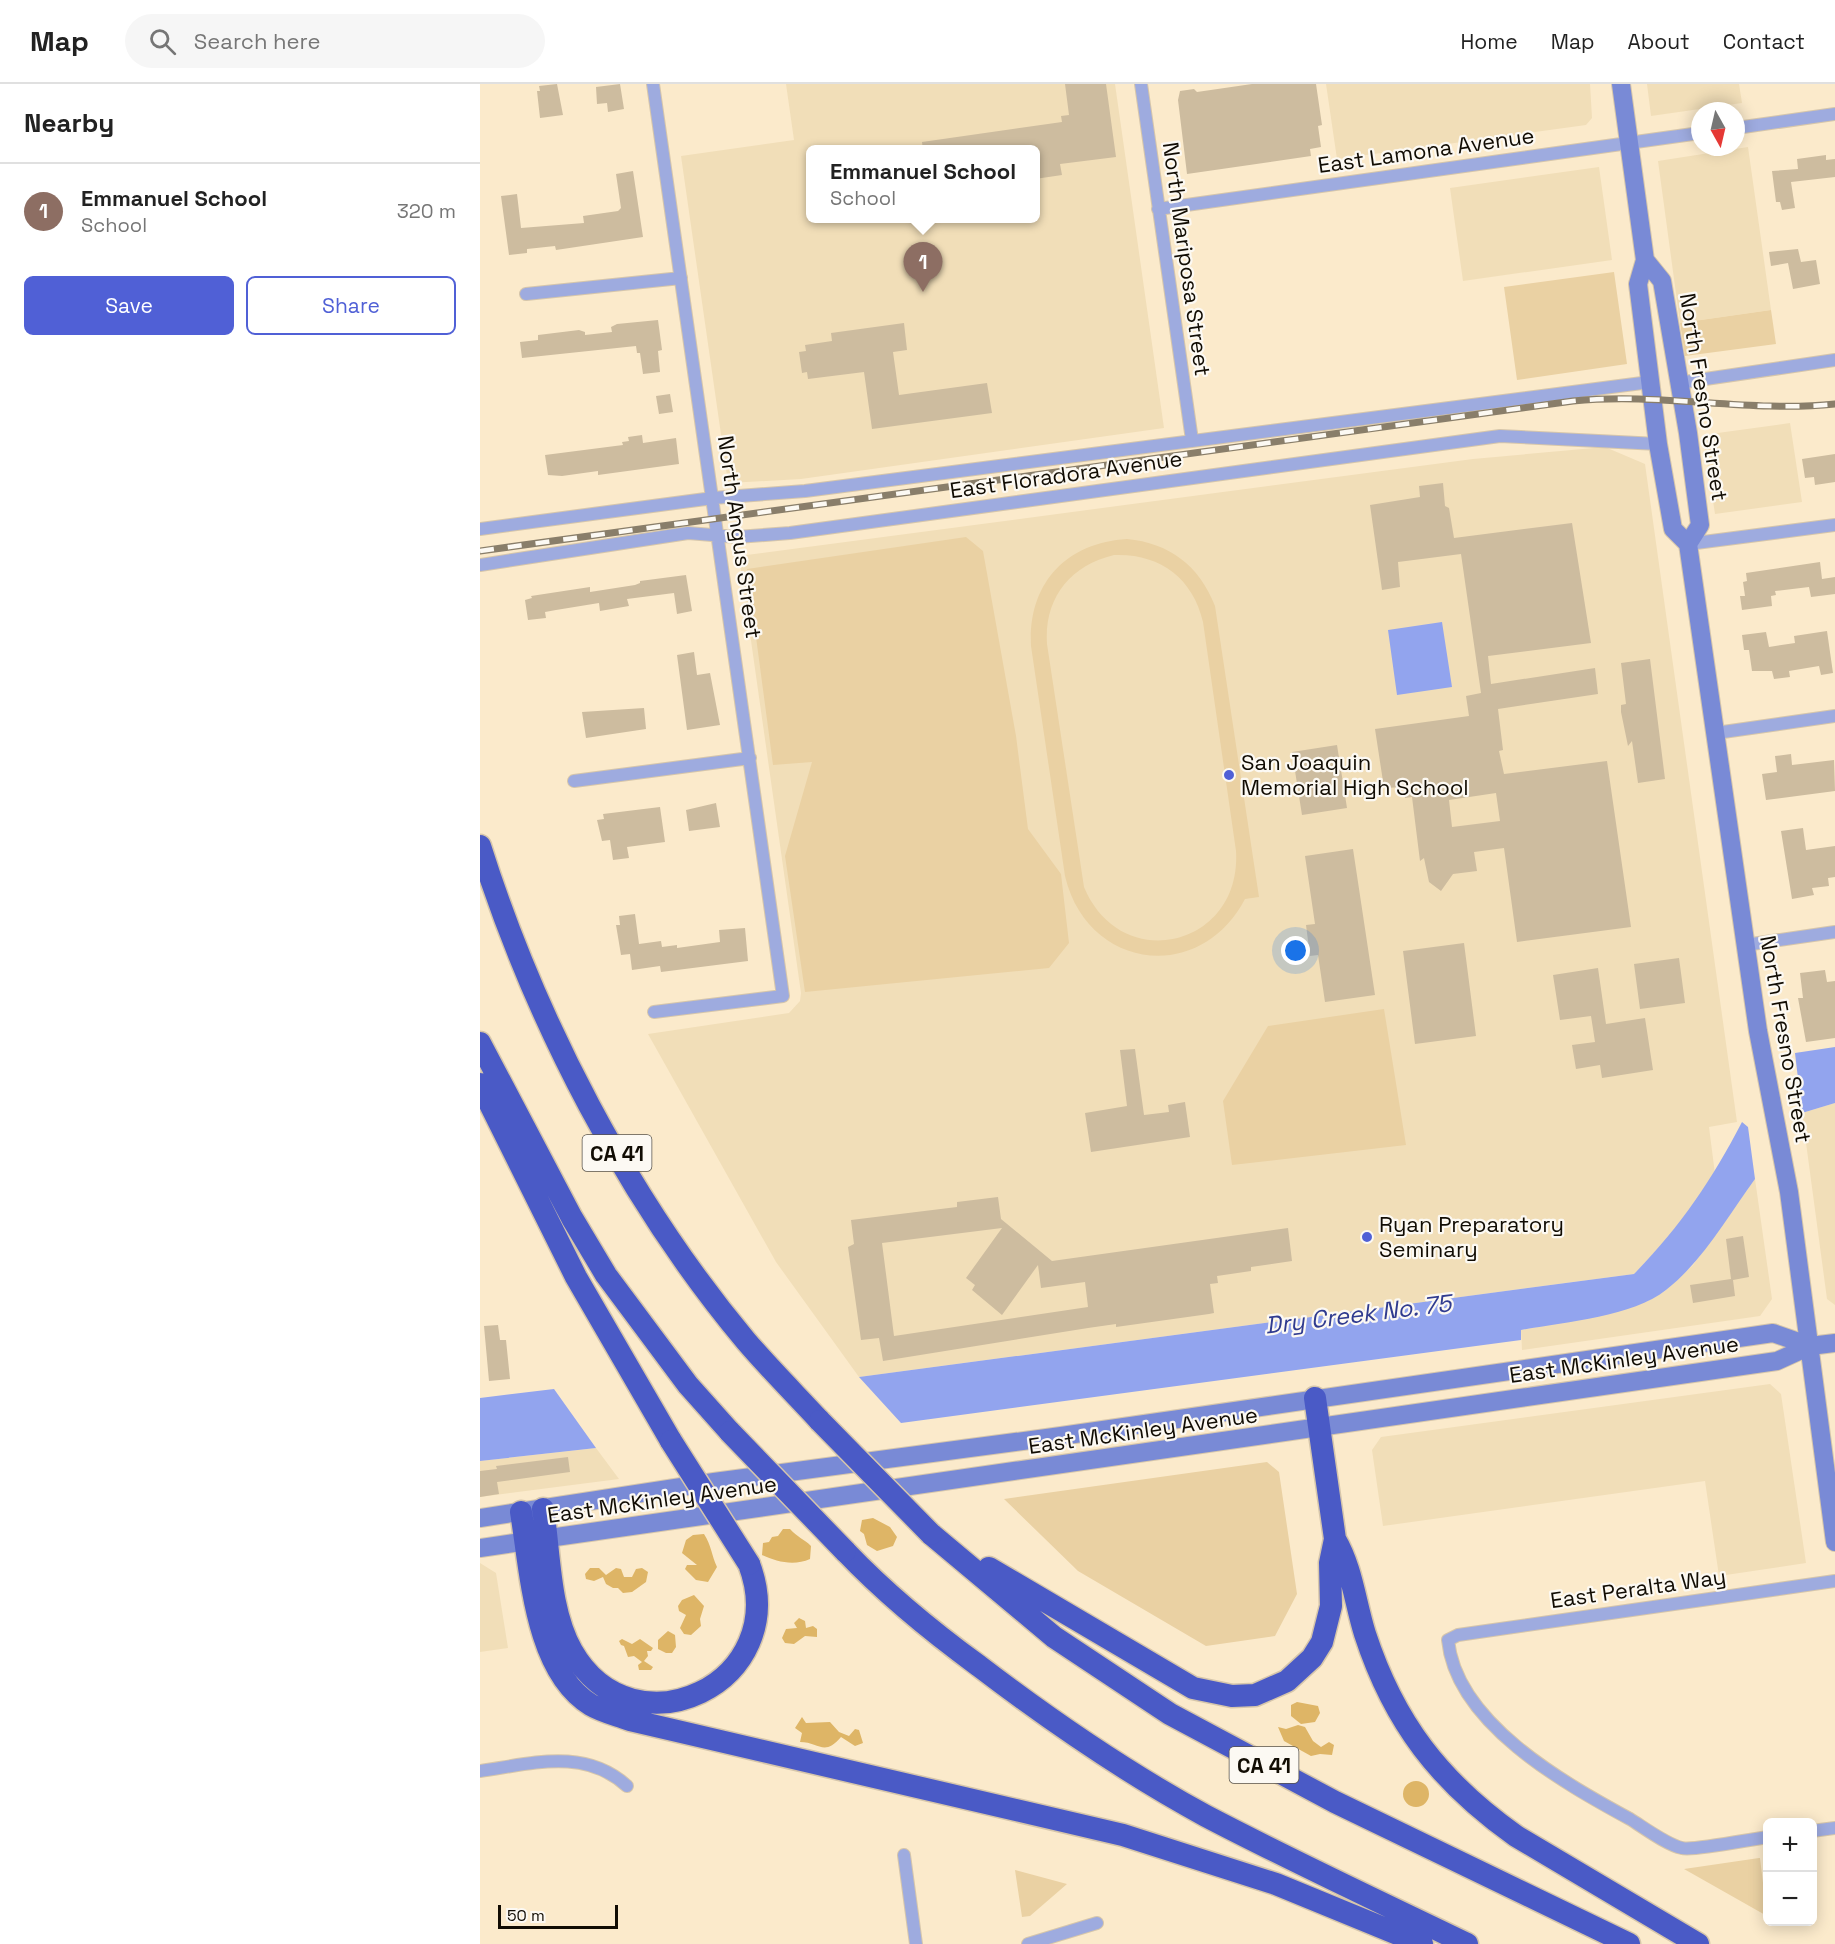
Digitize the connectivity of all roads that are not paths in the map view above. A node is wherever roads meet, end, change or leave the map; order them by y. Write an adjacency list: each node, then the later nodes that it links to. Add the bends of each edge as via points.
1 (653, 84): 10 (street, North Angus Street)
2 (1141, 84): 8 (street, North Mariposa Street)
3 (1621, 84): 7 (main road, North Fresno Street)
4 (1835, 114): 5 (street)
5 (1745, 127)
6 (1691, 134): 7 (street, East Lamona Avenue)
7 (1628, 143): 8 (street, East Lamona Avenue); 9 (main road, North Fresno Street)
8 (1158, 209): 15 (street, North Mariposa Street)
9 (1645, 260): 13 (main road, North Fresno Street, via 1638,284); 14 (main road, North Fresno Street, via 1662,281)
10 (681, 278): 11 (street); 17 (street, North Angus Street)
11 (526, 294)
12 (1835, 360): 14 (street)
13 (1650, 382): 15 (street, East Floradora Avenue); 16 (main road, North Fresno Street); 18 (main road, via 1662,386 1673,400 1683,469)
14 (1678, 382): 18 (main road, North Fresno Street)
15 (1192, 440): 17 (street, East Floradora Avenue, via 805,491)
16 (1658, 444): 21 (street, East Floradora Avenue, via 1500,436 790,533); 22 (main road, North Fresno Street, via 1673,529)
17 (713, 498): 20 (street, East Floradora Avenue); 21 (street, North Angus Street)
18 (1700, 525): 22 (main road, North Fresno Street)
19 (1835, 525): 22 (street)
20 (480, 529)
21 (718, 535): 23 (street, East Floradora Avenue, via 688,533); 26 (street, North Angus Street)
22 (1688, 544): 25 (main road, North Fresno Street)
23 (480, 565)
24 (1835, 716): 25 (street)
25 (1716, 733): 30 (main road, North Fresno Street)
26 (750, 758): 27 (street); 31 (street, North Angus Street, via 783,996)
27 (574, 781)
28 (480, 846): 41 (highway, CA 41, bridge, via 538,997 599,1121 682,1256 769,1366)
29 (1835, 932): 30 (street)
30 (1745, 945): 35 (main road, North Fresno Street, via 1789,1192)
31 (654, 1012)
32 (480, 1042): 57 (highway, CA 41, bridge, via 606,1275 688,1385 873,1581 1038,1711 1131,1770 1205,1815)
33 (480, 1084): 43 (highway, bridge, via 576,1276 639,1390 749,1564 758,1596 758,1613 749,1644 719,1683 688,1699 652,1702 621,1695 591,1676 572,1650)
34 (1835, 1343): 35 (main road, East McKinley Avenue)
35 (1810, 1346): 36 (main road, East McKinley Avenue, via 1773,1333); 37 (main road, East McKinley Avenue, via 1777,1361); 44 (main road, North Fresno Street)
36 (1315, 1398): 37 (highway); 38 (main road, East McKinley Avenue)
37 (1319, 1428): 42 (highway); 43 (main road, East McKinley Avenue)
38 (543, 1509): 39 (main road, East McKinley Avenue); 43 (highway)
39 (521, 1512): 40 (main road, East McKinley Avenue); 43 (highway)
40 (480, 1518)
41 (931, 1534): 42 (highway, via 1171,1677 1193,1688 1232,1696 1272,1689 1312,1658 1322,1642 1331,1606 1330,1563); 58 (highway, CA 41, via 1054,1637 1170,1714 1335,1802)
42 (1335, 1539): 59 (highway, via 1346,1558 1359,1617 1388,1695 1406,1728 1447,1779 1516,1836)
43 (537, 1541): 45 (main road, East McKinley Avenue); 56 (highway, via 548,1651 562,1678 591,1705 630,1720 1123,1834 1276,1884)
44 (1835, 1542)
45 (480, 1548)
46 (1835, 1581): 51 (street, East Peralta Way, via 1458,1635 1448,1640 1454,1667 1469,1694 1502,1733 1528,1756 1582,1792 1682,1849)
47 (480, 1771): 48 (street, via 569,1760 605,1770)
48 (627, 1786)
49 (1835, 1828): 50 (street)
50 (1817, 1830)
51 (1763, 1838)
52 (904, 1855): 54 (street)
53 (1097, 1923): 55 (street)
54 (916, 1944)
55 (1028, 1944)
56 (1422, 1944)
57 (1467, 1944)
58 (1629, 1944)
59 (1698, 1944)

